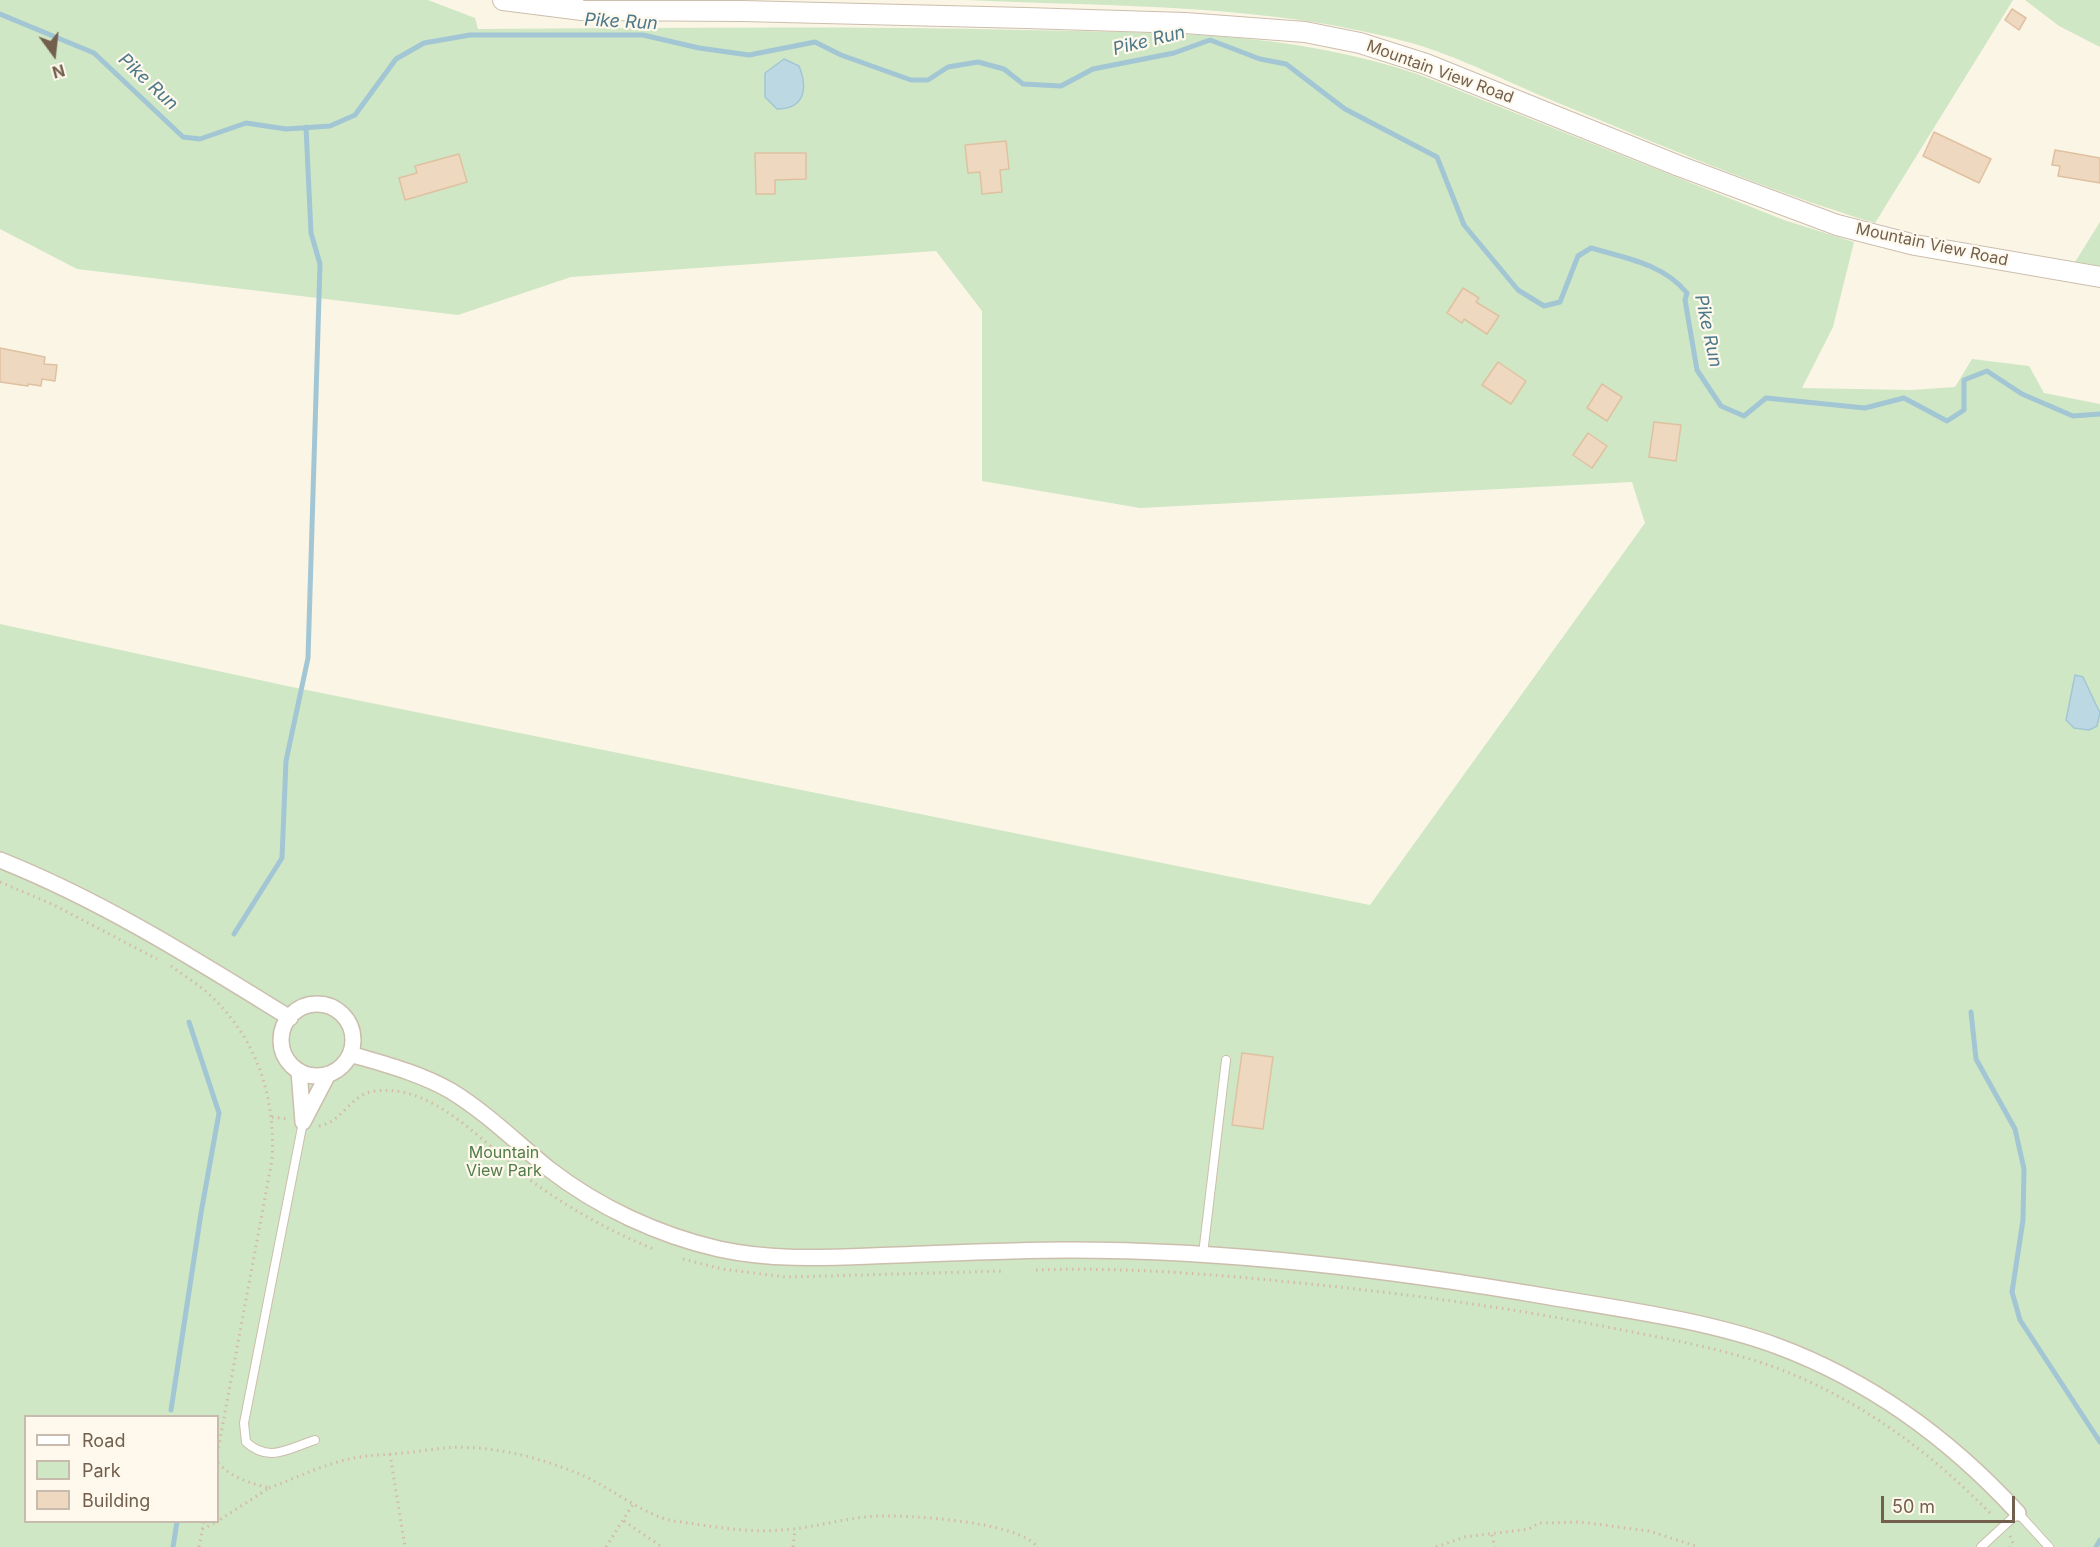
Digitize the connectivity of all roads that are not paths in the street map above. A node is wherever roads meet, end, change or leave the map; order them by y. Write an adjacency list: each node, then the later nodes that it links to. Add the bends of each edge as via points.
1 (503, 0): 2 (street, Mountain View Road, via 562,9)
2 (609, 5): 3 (street, Mountain View Road, via 1185,22 1305,32 1360,43 1426,64 1837,225 1915,245)
3 (2100, 277)
4 (0, 860): 5 (street, via 81,895 131,922)
5 (290, 1017): 6 (street, via 315,1005 336,1010 350,1026); 8 (street, via 283,1031 282,1047 288,1061)
6 (350, 1054): 9 (street, via 342,1066); 11 (street, via 409,1072 450,1091 588,1196 675,1236 723,1250 812,1258 1066,1250)
7 (1226, 1060): 11 (lane)
8 (299, 1071): 9 (street, via 314,1076); 10 (street)
9 (328, 1074): 10 (street)
10 (302, 1122): 12 (lane, via 244,1423 246,1442 258,1452 273,1453)
11 (1203, 1254): 13 (street, via 1318,1264 1494,1287 1650,1315 1776,1346 1833,1371 1896,1406 1952,1447)
12 (315, 1440)
13 (2018, 1513): 14 (lane); 15 (lane)
14 (1981, 1547)
15 (2049, 1547)

